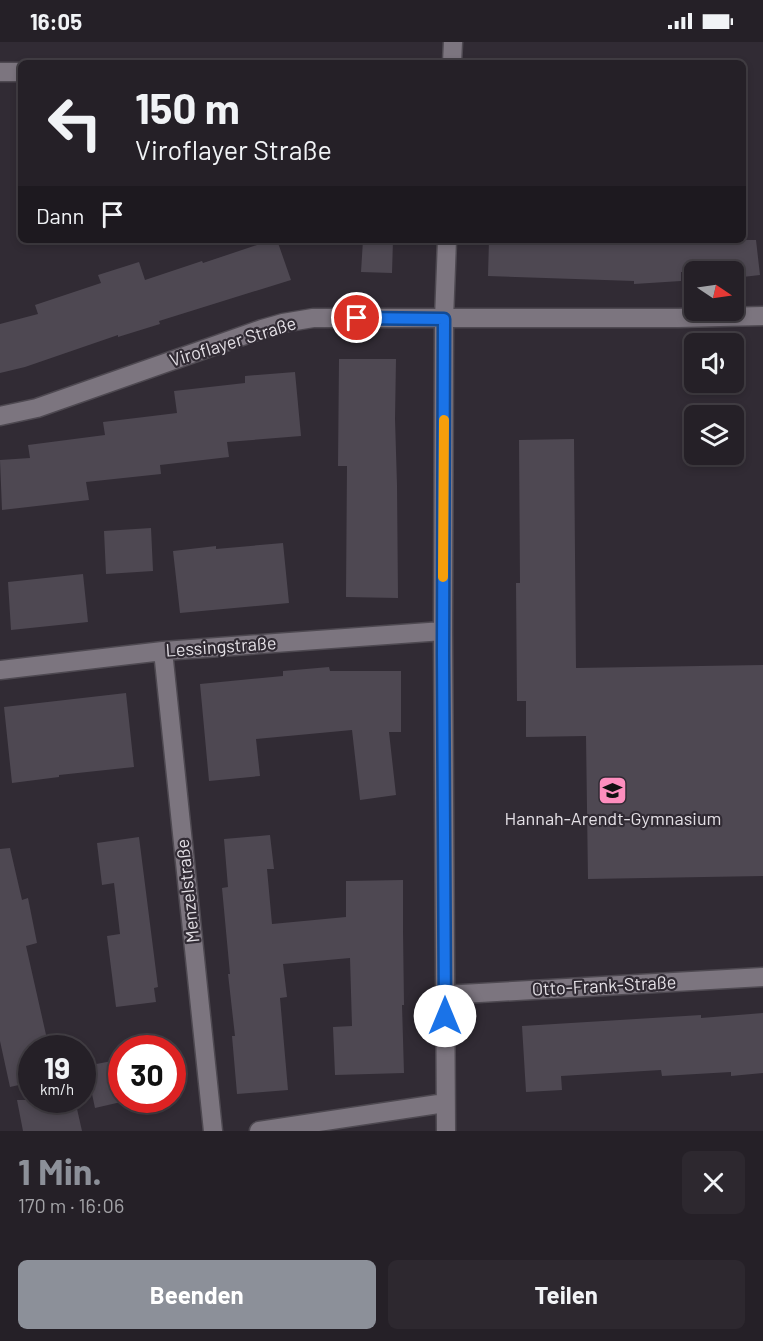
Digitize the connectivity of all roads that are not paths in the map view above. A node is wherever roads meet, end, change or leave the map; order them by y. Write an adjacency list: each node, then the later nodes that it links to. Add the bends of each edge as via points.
1 (453, 42): 2 (street)
2 (452, 60)
3 (0, 72): 4 (street)
4 (18, 72)
5 (447, 243): 7 (street)
6 (763, 316): 7 (street, Viroflayer Straße)
7 (444, 319): 8 (street, Viroflayer Straße, via 313,318 283,323 37,408); 9 (street)
8 (0, 416)
9 (443, 631): 10 (street, Lessingstraße); 13 (street)
10 (163, 651): 11 (street, Lessingstraße); 15 (street, Menzelstraße)
11 (0, 670)
12 (763, 976): 13 (street, Otto-Frank-Straße)
13 (444, 995): 14 (street)
14 (445, 1103): 16 (street); 17 (street)
15 (213, 1131)
16 (260, 1131)
17 (446, 1131)

